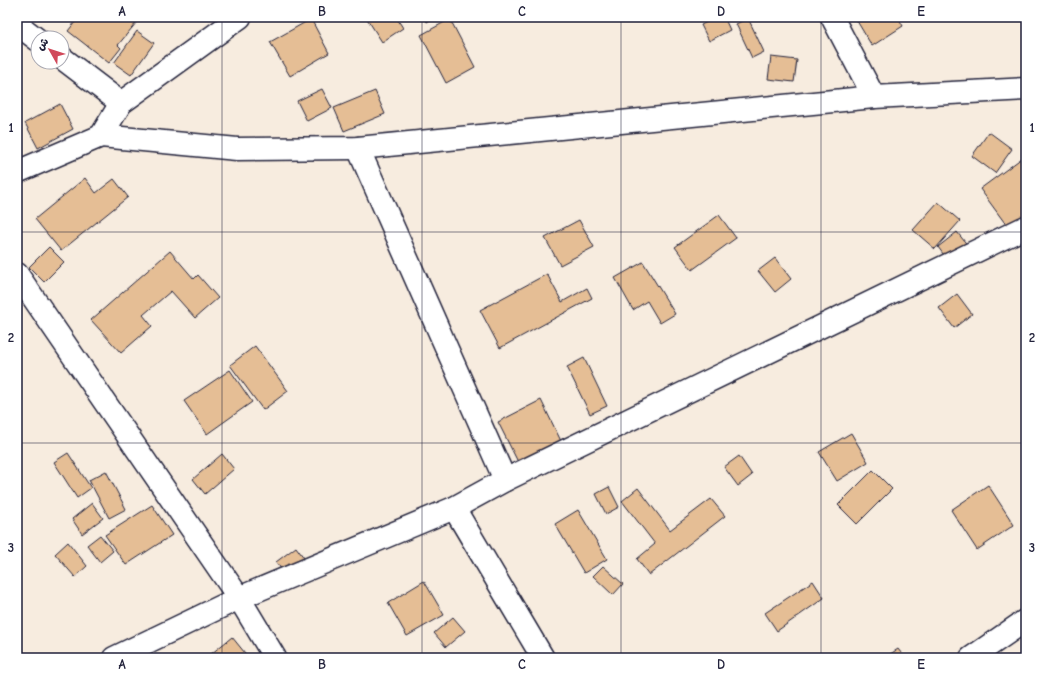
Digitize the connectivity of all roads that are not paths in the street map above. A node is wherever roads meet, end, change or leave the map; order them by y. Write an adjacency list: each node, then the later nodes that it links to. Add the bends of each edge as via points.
1 (240, 17): 8 (street)
2 (832, 17): 7 (street)
3 (17, 24): 4 (street)
4 (30, 34)
5 (70, 64): 8 (street)
6 (1026, 90): 7 (street)
7 (874, 97): 10 (street)
8 (121, 103): 9 (street)
9 (101, 136): 10 (street, via 236,149); 11 (street)
10 (358, 148): 14 (street)
11 (17, 172)
12 (1026, 227): 14 (street)
13 (17, 274): 16 (street)
14 (505, 480): 15 (street)
15 (454, 508): 16 (street); 20 (street)
16 (239, 598): 18 (street); 19 (street)
17 (1026, 620): 21 (street)
18 (114, 658)
19 (275, 658)
20 (543, 658)
21 (971, 658)

